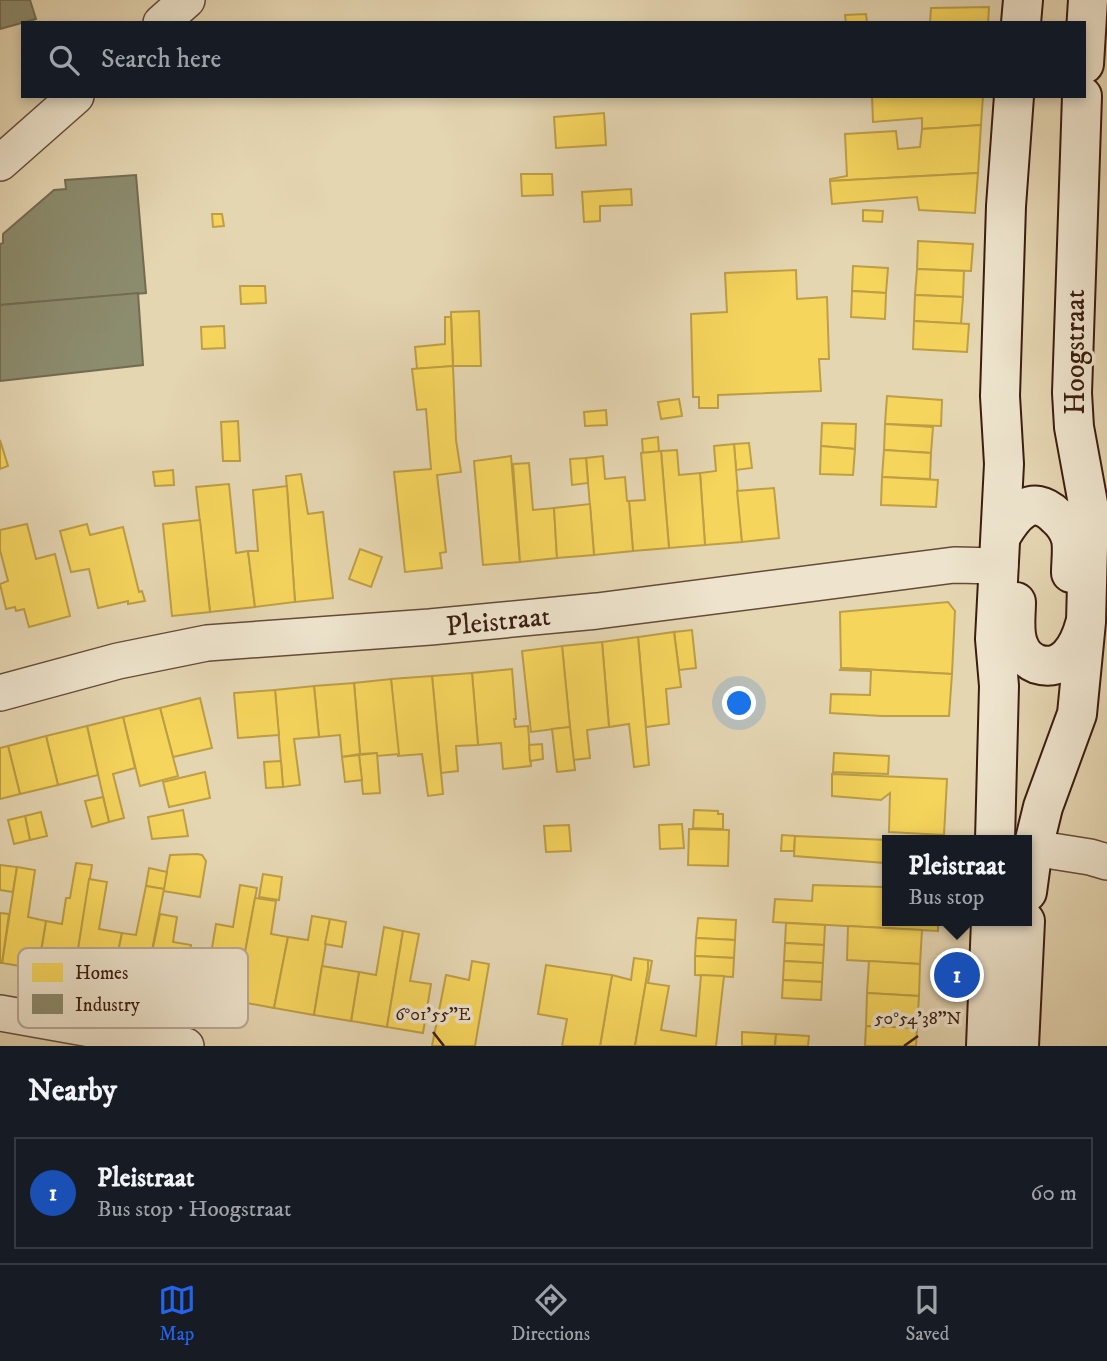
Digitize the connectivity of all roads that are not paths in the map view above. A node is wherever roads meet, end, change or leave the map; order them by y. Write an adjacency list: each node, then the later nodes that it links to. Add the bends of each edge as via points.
1 (187, 0): 4 (street)
2 (1023, 0): 5 (main road)
3 (1088, 0): 6 (main road)
4 (163, 21)
5 (1021, 21)
6 (1086, 32)
7 (74, 98): 10 (street)
8 (1014, 98): 11 (main road, via 1000,382 1004,464)
9 (1082, 98): 12 (main road, Hoogstraat, via 1072,393 1089,509)
10 (0, 163)
11 (1000, 551): 12 (main road, via 1011,520 1028,506 1038,505 1054,514 1071,540 1072,587); 12 (main road, via 1016,598 1019,649 1035,663 1047,666 1065,661 1080,641); 13 (street, Pleistraat, via 954,565 597,611 207,643); 14 (main road)
12 (1087, 615): 15 (main road, Hoogstraat, via 1077,714)
13 (0, 693)
14 (995, 835)
15 (1033, 848): 16 (main road, Hoogstraat); 17 (street)
16 (1032, 855)
17 (1107, 862)
18 (991, 926): 24 (main road)
19 (1025, 926): 25 (main road)
20 (0, 1013): 21 (street)
21 (18, 1016)
22 (85, 1028): 23 (street)
23 (186, 1046)
24 (985, 1046)
25 (1018, 1046)

